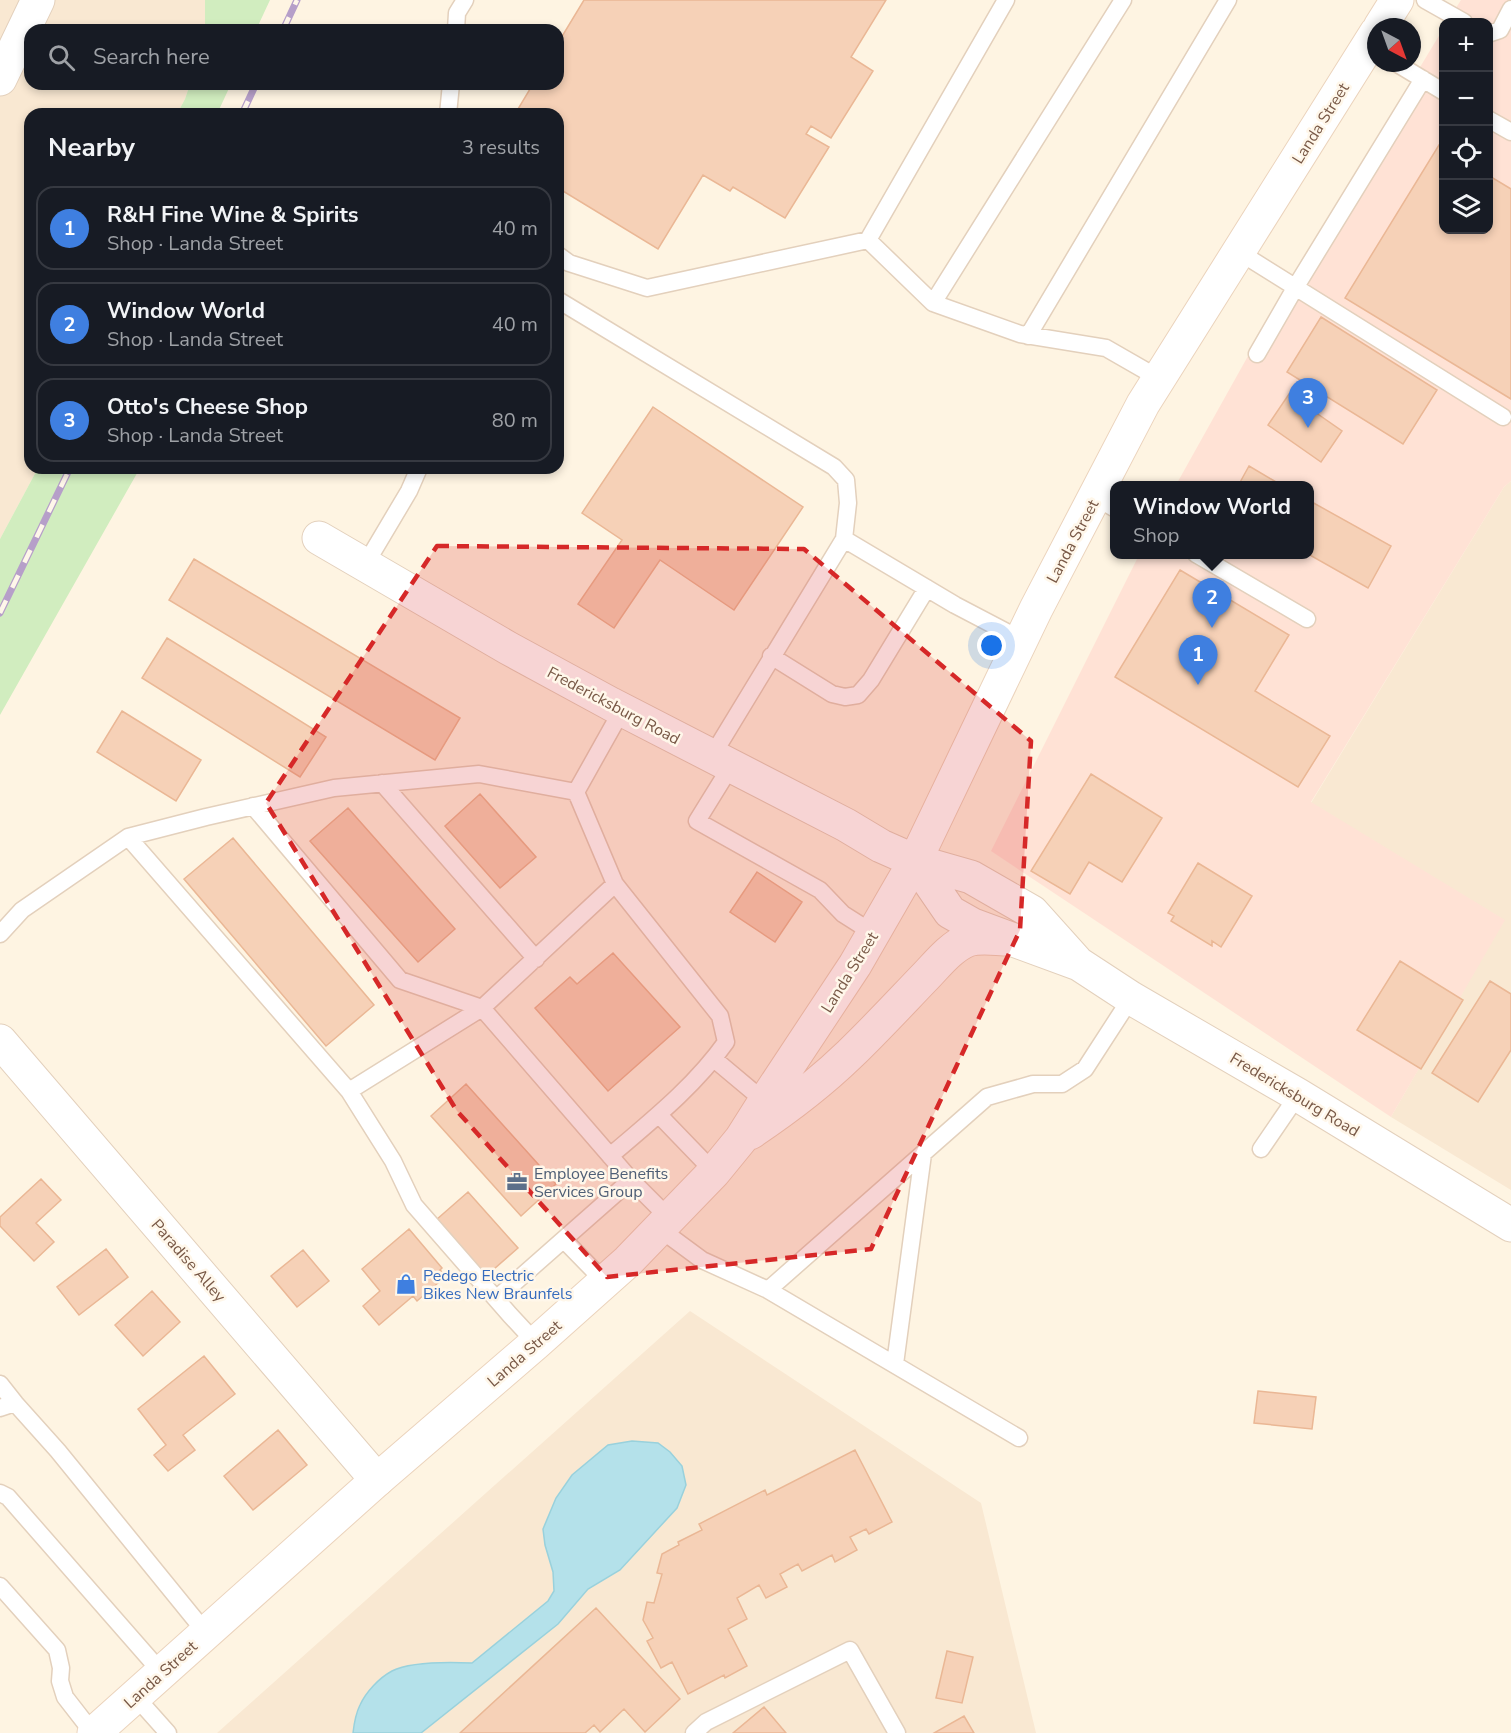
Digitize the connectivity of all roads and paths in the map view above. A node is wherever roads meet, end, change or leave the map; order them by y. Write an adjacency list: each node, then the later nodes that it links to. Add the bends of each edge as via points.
1 (38, 0): 11 (main road)
2 (465, 0): 12 (lane, via 457,13)
3 (1006, 0): 24 (lane)
4 (1124, 0): 28 (lane)
5 (1228, 0): 30 (lane)
6 (1398, 0): 9 (main road, Landa Street)
7 (1425, 0): 10 (lane)
8 (1511, 9): 14 (lane, via 1500,30)
9 (1387, 18)
10 (1457, 18)
11 (26, 24)
12 (456, 24)
13 (24, 29): 17 (main road)
14 (1493, 32)
15 (1367, 52): 25 (main road, Landa Street)
16 (1411, 72): 18 (lane)
17 (0, 79)
18 (1423, 79): 19 (lane); 27 (lane)
19 (1439, 89)
20 (450, 90): 21 (lane)
21 (449, 108)
22 (1493, 121): 23 (lane)
23 (1511, 132)
24 (868, 240): 26 (lane, via 647,288); 28 (lane)
25 (1239, 252): 27 (lane); 32 (main road, Landa Street)
26 (564, 259)
27 (1295, 288): 31 (lane); 33 (lane)
28 (933, 303): 30 (lane)
29 (564, 304): 38 (lane, via 834,466 846,480 849,503)
30 (1028, 336): 32 (lane, via 1106,348)
31 (1257, 354)
32 (1160, 379): 35 (main road, Landa Street, via 1143,404)
33 (1503, 417)
34 (416, 474): 40 (lane)
35 (1113, 481)
36 (1105, 502): 43 (main road, Landa Street)
37 (319, 538): 40 (main road, Fredericksburg Road)
38 (844, 539): 41 (lane); 44 (lane)
39 (1203, 559): 42 (lane)
40 (365, 565): 45 (main road, Fredericksburg Road)
41 (927, 588): 43 (lane); 44 (lane, via 858,695 832,694)
42 (1307, 619)
43 (1022, 640): 51 (main road, Landa Street)
44 (771, 656): 46 (lane)
45 (622, 710): 46 (main road, Fredericksburg Road); 48 (lane)
46 (722, 761): 51 (main road, Fredericksburg Road); 53 (lane, via 698,821 820,890 843,914)
47 (381, 783): 48 (lane, via 479,774); 49 (lane, via 334,788); 56 (lane)
48 (576, 792): 52 (lane)
49 (253, 806): 50 (lane); 59 (lane, via 400,980)
50 (128, 837): 54 (lane, via 22,910); 62 (lane)
51 (915, 861): 53 (main road, Landa Street); 55 (main road, Fredericksburg Road, via 950,912); 57 (main road, Fredericksburg Road, via 971,877 1032,912)
52 (615, 884): 56 (lane); 61 (lane, via 720,1016 726,1042)
53 (873, 933): 64 (main road, Landa Street)
54 (0, 934)
55 (1009, 939): 57 (main road, Fredericksburg Road); 64 (main road, Landa Street, via 968,940 954,949 822,1081)
56 (536, 959): 59 (lane)
57 (1079, 964): 58 (main road, Fredericksburg Road)
58 (1131, 998): 63 (main road, Fredericksburg Road); 67 (lane, via 1085,1069 1062,1083 1033,1084 987,1098)
59 (482, 1008): 62 (lane); 68 (lane)
60 (0, 1041): 82 (main road, Paradise Alley)
61 (714, 1059): 64 (lane); 65 (lane)
62 (349, 1091): 76 (lane, via 393,1161 414,1205)
63 (1298, 1095): 66 (lane); 72 (main road, Fredericksburg Road)
64 (772, 1107): 69 (main road, Landa Street)
65 (659, 1115): 68 (lane); 69 (lane)
66 (1261, 1149)
67 (923, 1154): 75 (lane); 78 (lane)
68 (610, 1156): 70 (lane)
69 (714, 1172): 71 (main road, Landa Street)
70 (631, 1180): 71 (lane); 73 (lane)
71 (665, 1224): 74 (main road, Landa Street); 75 (lane, via 702,1260)
72 (1511, 1225)
73 (564, 1240): 74 (lane); 76 (lane)
74 (604, 1281): 77 (main road, Landa Street)
75 (768, 1290): 78 (lane)
76 (496, 1299): 77 (lane)
77 (536, 1343): 82 (main road, Landa Street)
78 (895, 1364): 81 (lane)
79 (0, 1384): 80 (lane)
80 (8, 1405): 85 (lane, via 58,1451)
81 (1019, 1438)
82 (377, 1480): 85 (main road, Landa Street)
83 (0, 1493): 86 (lane, via 8,1497)
84 (0, 1586): 88 (lane, via 57,1650 65,1697)
85 (206, 1633): 86 (main road, Landa Street)
86 (162, 1672): 87 (main road, Landa Street)
87 (135, 1696): 88 (main road, Landa Street); 89 (lane)
88 (94, 1733)
89 (168, 1733)
90 (694, 1733): 91 (lane, via 706,1722 850,1650)
91 (897, 1733)

